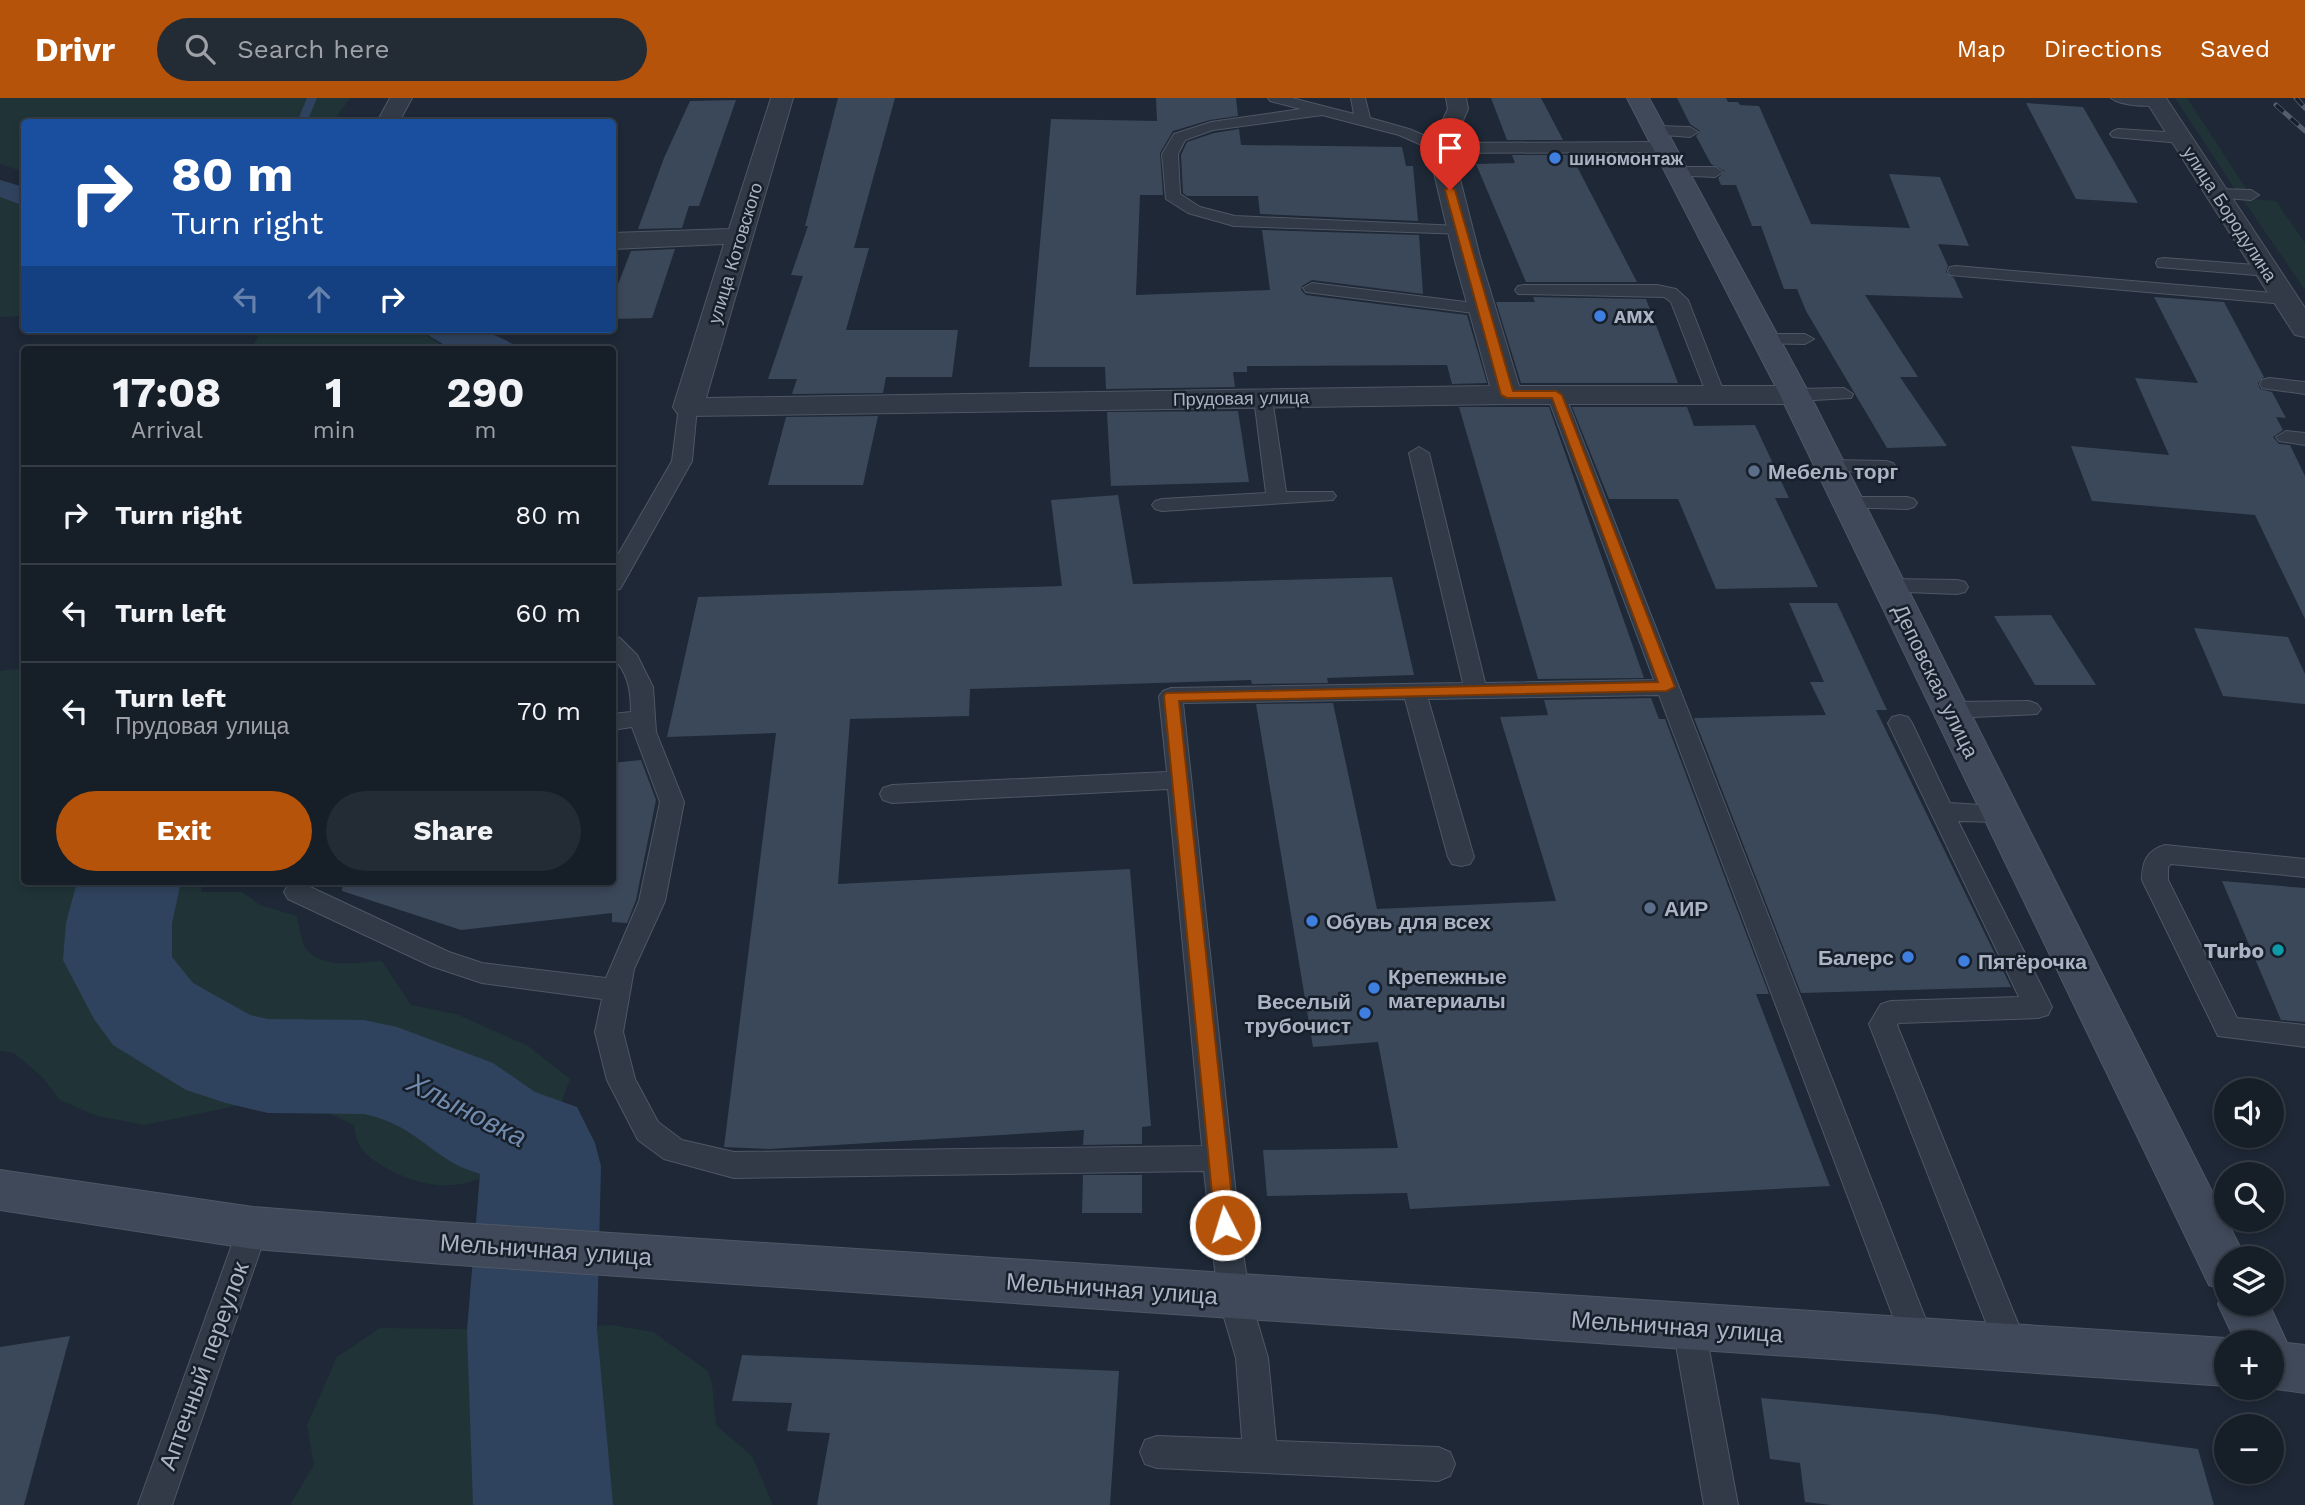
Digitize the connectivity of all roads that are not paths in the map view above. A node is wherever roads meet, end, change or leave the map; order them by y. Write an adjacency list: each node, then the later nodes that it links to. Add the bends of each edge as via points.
1 (401, 98): 10 (street)
2 (782, 98): 19 (street, улица Котовского)
3 (1275, 98): 9 (lane)
4 (1358, 98): 11 (lane)
5 (1456, 98): 14 (street, via 1458,109)
6 (1638, 98): 15 (main road, Деповская улица)
7 (2118, 98): 8 (lane)
8 (2156, 99): 13 (street, улица Бородулина)
9 (1320, 110): 11 (lane); 18 (lane, via 1211,126 1179,137 1170,154 1172,196 1194,209 1234,221)
10 (390, 119)
11 (1363, 122): 14 (lane, via 1404,132)
12 (2118, 134): 13 (lane)
13 (2181, 138): 16 (street, улица Бородулина)
14 (1440, 148): 15 (lane); 18 (street)
15 (1686, 159): 29 (main road, Деповская улица)
16 (2217, 194): 17 (lane); 23 (street, улица Бородулина)
17 (2252, 195)
18 (1460, 232): 27 (street)
19 (741, 236): 20 (street); 39 (street, улица Котовского)
20 (616, 241)
21 (2164, 263): 23 (lane)
22 (1956, 271): 26 (lane)
23 (2268, 271): 26 (street, улица Бородулина)
24 (1312, 288): 27 (lane)
25 (1524, 290): 36 (lane, via 1670,293 1679,300)
26 (2285, 299): 28 (street, улица Бородулина)
27 (1482, 309): 34 (street)
28 (2305, 329)
29 (1764, 339): 30 (lane); 37 (main road, Деповская улица)
30 (1805, 340)
31 (2269, 384): 32 (lane)
32 (2305, 388)
33 (1844, 394): 37 (lane)
34 (1507, 395): 35 (street, Прудовая улица); 38 (street, Прудовая улица)
35 (1556, 395): 36 (street, Прудовая улица); 52 (lane)
36 (1716, 395): 37 (street, Прудовая улица)
37 (1795, 395): 41 (main road, Деповская улица)
38 (1263, 398): 39 (street, Прудовая улица); 44 (lane)
39 (688, 407): 48 (lane, via 682,461)
40 (1419, 453): 54 (lane)
41 (1830, 466): 42 (lane); 45 (main road, Деповская улица)
42 (1886, 467)
43 (1326, 496): 44 (lane)
44 (1277, 498): 47 (lane)
45 (1848, 503): 46 (lane); 49 (main road, Деповская улица)
46 (1907, 503)
47 (1162, 505)
48 (616, 577)
49 (1889, 586): 50 (lane); 56 (main road, Деповская улица)
50 (1956, 587)
51 (616, 647): 57 (lane, via 629,660 642,687)
52 (1667, 687): 54 (lane); 75 (lane)
53 (1414, 691): 54 (lane); 60 (lane, via 1171,696); 64 (lane)
54 (1476, 691)
55 (2029, 709): 56 (lane)
56 (1951, 710): 62 (main road, Деповская улица)
57 (644, 718): 58 (lane); 67 (lane, via 644,732 672,802 652,901 621,969)
58 (616, 722)
59 (1900, 723): 63 (lane)
60 (1180, 780): 61 (lane); 69 (lane)
61 (892, 794)
62 (2002, 813): 63 (lane, via 1950,812); 72 (main road, Деповская улица)
63 (1945, 819): 76 (lane, via 2038,1007 1891,1012 1883,1024)
64 (1461, 857)
65 (2305, 868): 68 (lane, via 2165,854 2155,864 2155,880 2228,1028)
66 (297, 892): 67 (lane, via 440,959 482,973)
67 (617, 990): 69 (lane, via 609,1032 621,1080 648,1131 674,1150 734,1165)
68 (2305, 1036)
69 (1219, 1158): 73 (lane)
70 (0, 1190): 71 (main road, Мельничная улица)
71 (253, 1228): 73 (main road, Мельничная улица); 81 (lane, Аптечный переулок)
72 (2215, 1246)
73 (1234, 1297): 74 (main road, Мельничная улица); 79 (lane, via 1252,1359)
74 (1689, 1328): 75 (main road, Мельничная улица); 82 (lane)
75 (1919, 1343): 76 (main road, Мельничная улица)
76 (2012, 1348): 77 (main road, Мельничная улица)
77 (2214, 1358)
78 (1157, 1452): 79 (lane)
79 (1260, 1456): 80 (lane)
80 (1438, 1464)
81 (155, 1505)
82 (1721, 1505)

